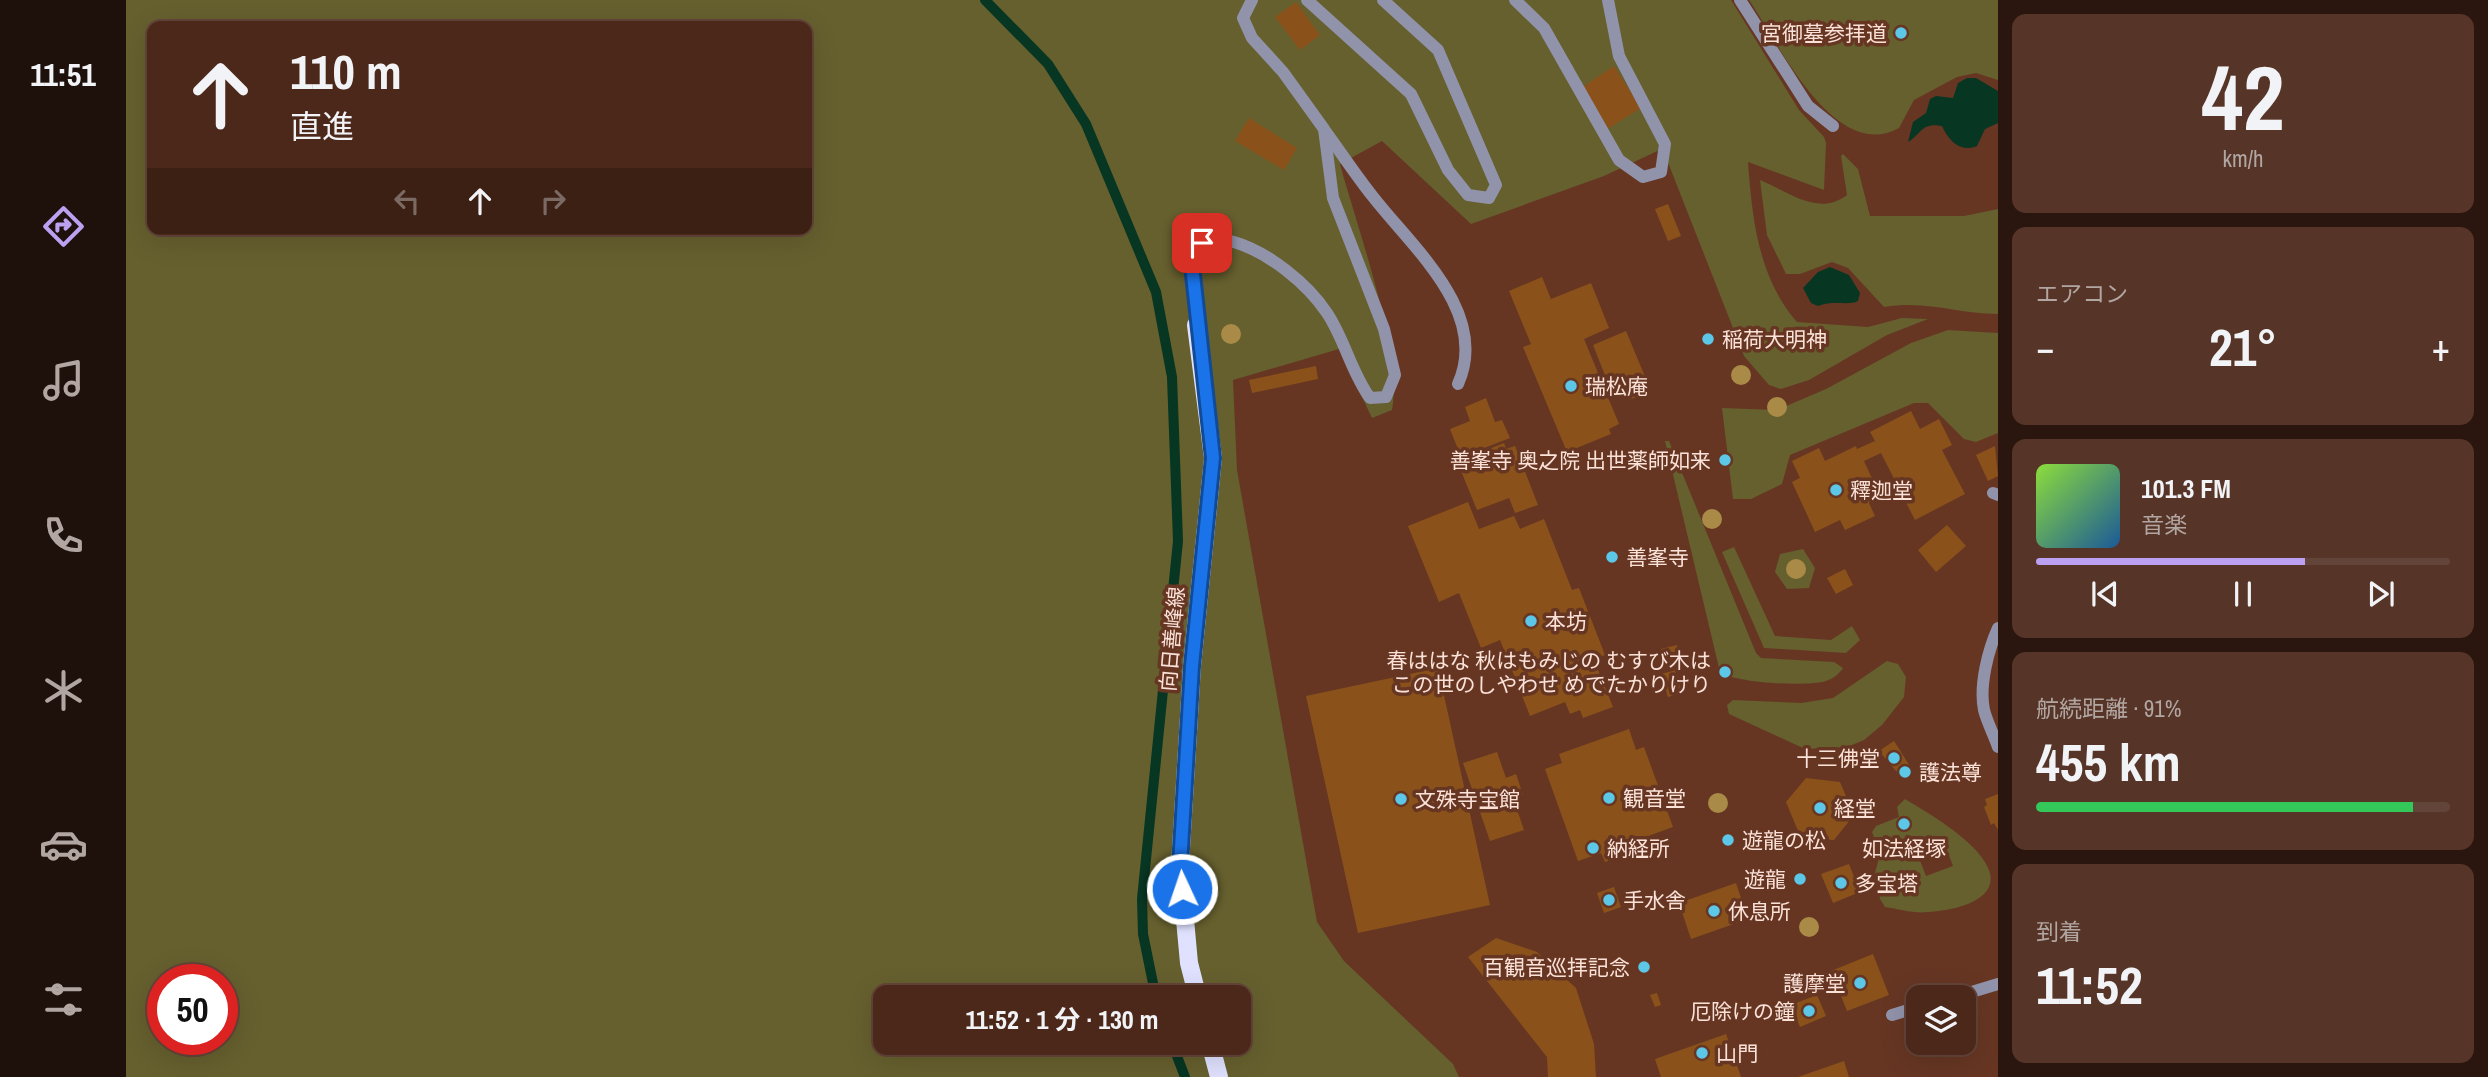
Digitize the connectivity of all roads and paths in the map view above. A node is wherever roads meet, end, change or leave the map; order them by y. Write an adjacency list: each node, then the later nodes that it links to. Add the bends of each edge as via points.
1 (1252, 0): 8 (street, via 1243,19 1252,38)
2 (1307, 0): 3 (street, via 1411,94 1448,170 1468,195 1489,198 1496,185 1488,160 1438,50)
3 (1383, 0)
4 (1515, 0): 5 (street, via 1544,28 1619,160 1643,177 1661,172 1665,144 1619,56)
5 (1608, 0)
6 (1740, 0): 7 (street, via 1808,106)
7 (1833, 126)
8 (1324, 129): 9 (street, via 1333,198 1384,328 1395,375 1386,397 1370,398 1355,378 1349,355 1326,312 1296,280 1262,253 1231,241 1202,243 1191,256); 10 (street, via 1373,198 1432,267 1460,315 1466,366)
9 (1196, 325): 14 (main road, 向日善峰線, via 1213,458 1192,666 1180,865)
10 (1458, 384)
11 (1998, 628): 12 (street, via 1992,642 1984,709)
12 (1998, 747)
13 (1998, 984): 15 (street)
14 (1195, 985)
15 (1976, 991)
16 (1906, 1011): 17 (street)
17 (1892, 1015)
18 (1213, 1055): 19 (main road)
19 (1219, 1077)

